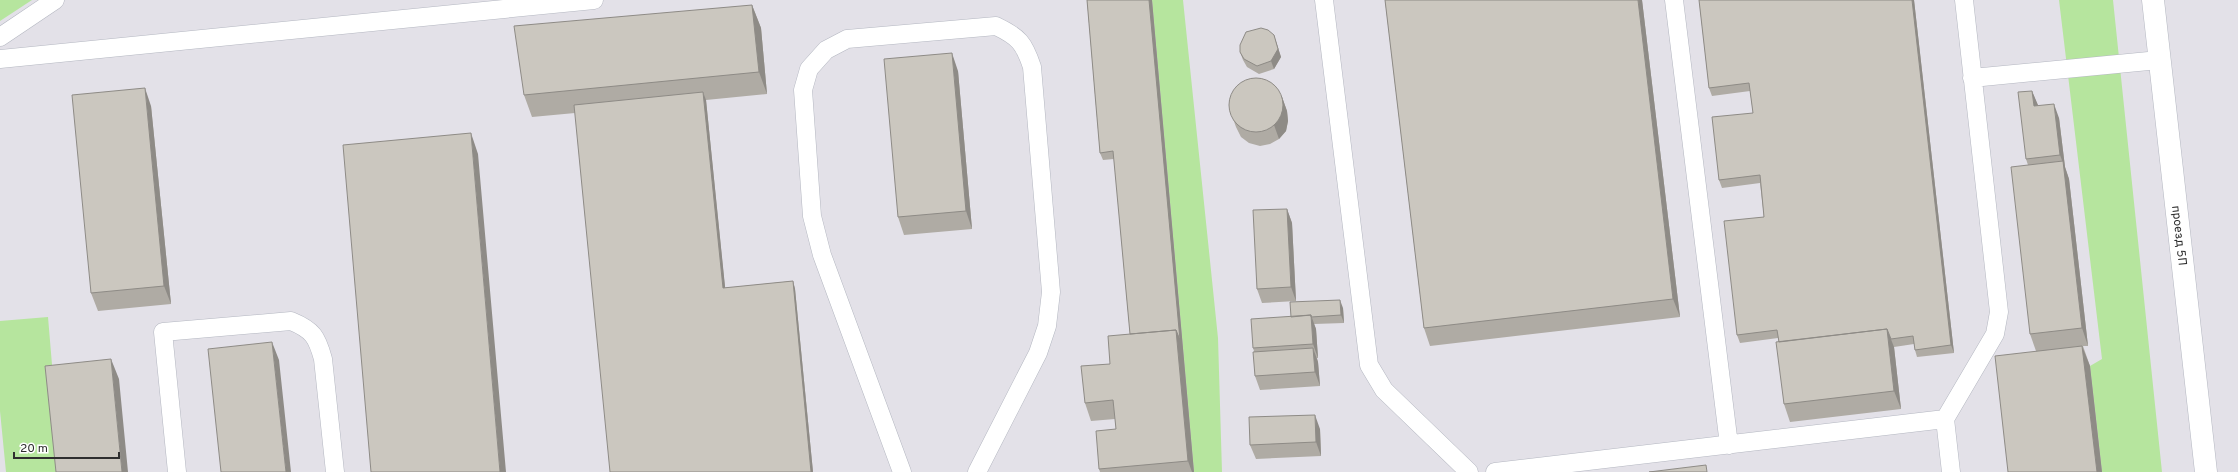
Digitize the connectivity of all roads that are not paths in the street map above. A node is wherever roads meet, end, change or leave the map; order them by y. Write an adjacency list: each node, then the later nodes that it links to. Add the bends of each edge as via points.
1 (55, 0): 7 (lane)
2 (594, 0): 8 (lane)
3 (1324, 0): 17 (lane, via 1369,365 1384,390)
4 (1674, 0): 12 (lane)
5 (1964, 0): 10 (lane)
6 (2153, 0): 9 (street, проезд 5П)
7 (0, 37)
8 (0, 59)
9 (2159, 60): 10 (lane); 20 (street, проезд 5П)
10 (1972, 78): 11 (lane, via 1999,312 1995,334)
11 (1945, 419): 12 (lane); 19 (lane)
12 (1729, 445): 18 (lane)
13 (177, 472): 14 (lane, via 163,332 291,321 307,328 318,341 323,359)
14 (335, 472)
15 (902, 472): 16 (lane, via 822,255 812,216 803,90 809,69 826,50 847,40 996,26 1013,34 1025,46 1032,67 1052,292 1047,326 1038,353)
16 (977, 472)
17 (1469, 472)
18 (1495, 472)
19 (1951, 472)
20 (2206, 472)

